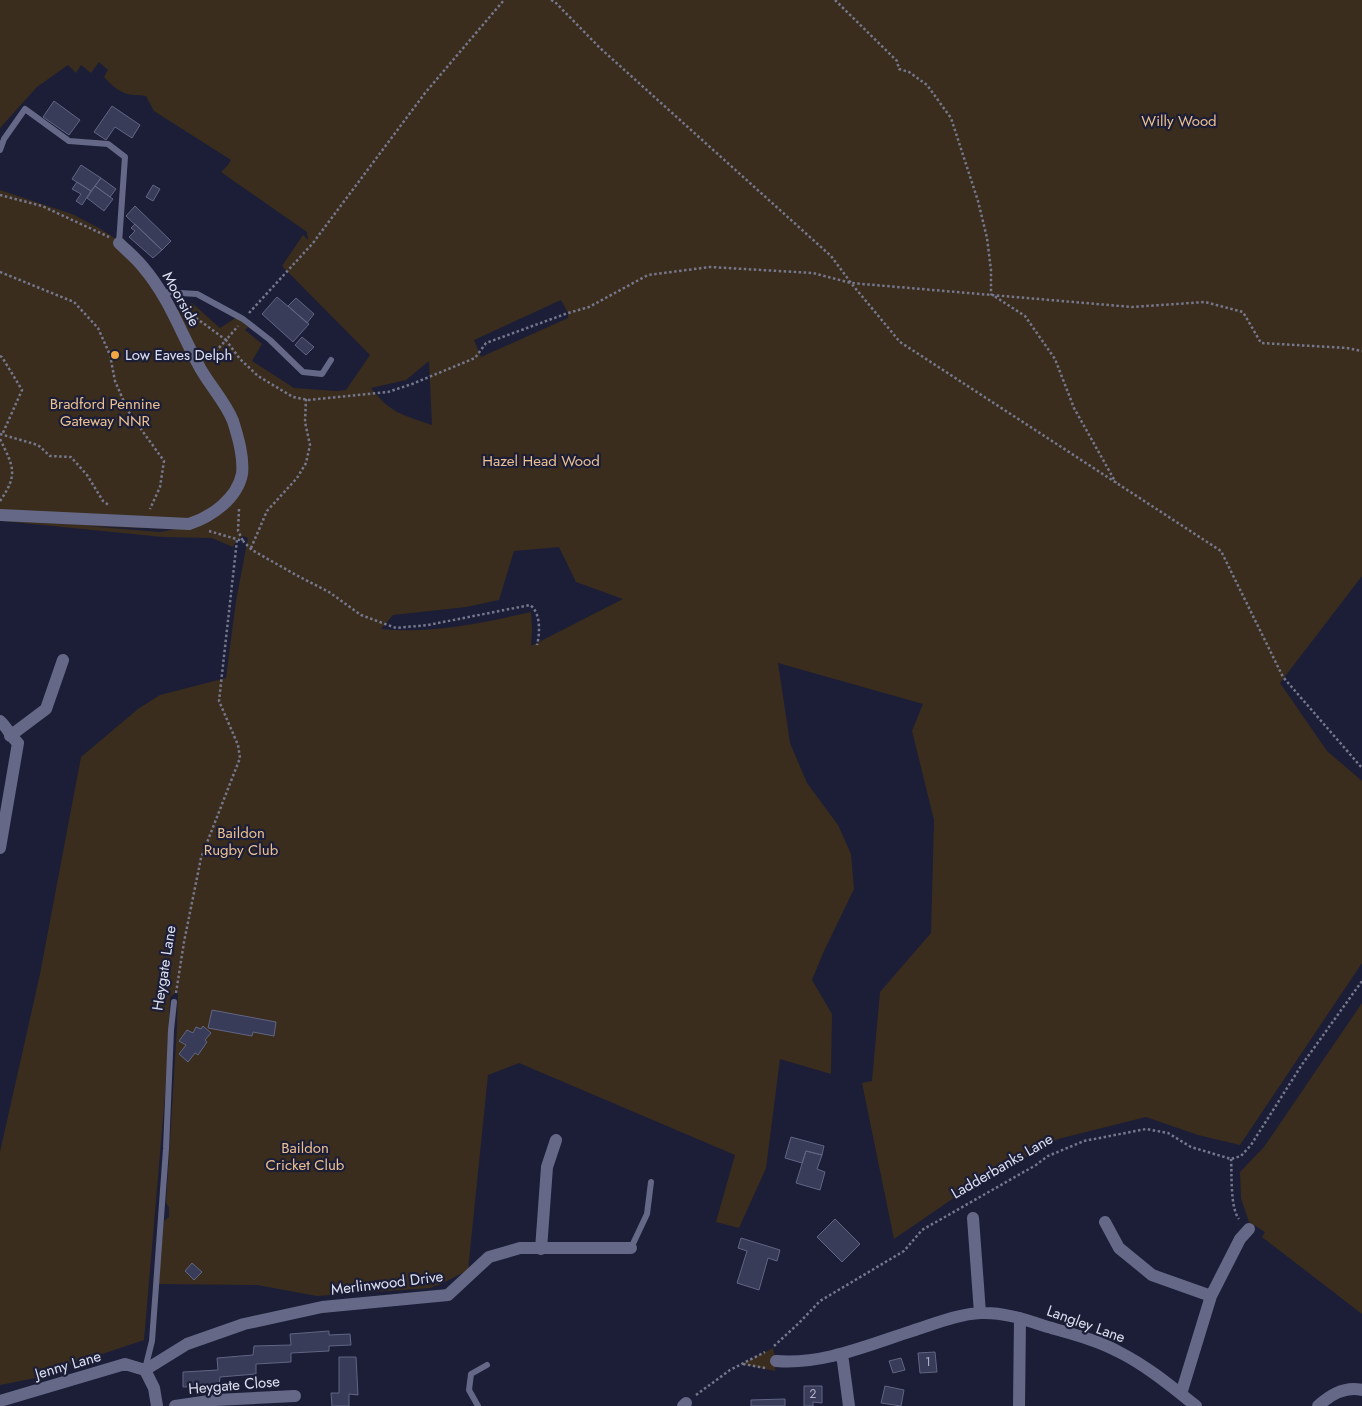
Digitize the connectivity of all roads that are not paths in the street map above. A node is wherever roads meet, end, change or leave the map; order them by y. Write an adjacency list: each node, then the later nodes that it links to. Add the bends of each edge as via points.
1 (0, 150): 2 (lane, via 25,109 69,141 108,144 124,157)
2 (119, 242): 3 (street, Moorside)
3 (161, 292): 4 (lane, via 197,294 243,320 270,340 303,372 322,374); 5 (street, Moorside, via 200,368 232,420 240,447 242,473 230,497 202,520 189,524)
4 (331, 360)
5 (0, 515)
6 (63, 660): 8 (street, via 46,709)
7 (0, 721): 8 (street)
8 (10, 736): 9 (street, via 18,743)
9 (0, 848)
10 (174, 1002): 24 (lane, Heygate Lane, via 152,1342)
11 (556, 1140): 16 (street, via 547,1167)
12 (651, 1182): 17 (lane, via 646,1214)
13 (973, 1218): 19 (street)
14 (1105, 1222): 18 (street, via 1119,1248 1152,1275)
15 (1249, 1229): 18 (street, via 1240,1239)
16 (541, 1248): 17 (street, Merlinwood Drive); 24 (street, Merlinwood Drive, via 520,1248 489,1257 448,1295 322,1307 244,1324 187,1344)
17 (631, 1248)
18 (1211, 1296): 26 (street)
19 (980, 1313): 20 (street, Langley Lane); 21 (street, Langley Lane, via 938,1322)
20 (1020, 1318): 26 (street, Langley Lane, via 1119,1352); 33 (street)
21 (842, 1354): 22 (street, Langley Lane, via 805,1361); 32 (street)
22 (776, 1361)
23 (487, 1365): 31 (lane, via 471,1374 469,1390)
24 (144, 1370): 28 (street, Jenny Lane, via 125,1364); 29 (street, via 154,1388)
25 (1362, 1390): 35 (street, via 1349,1388 1336,1392)
26 (1181, 1394): 34 (street, Langley Lane)
27 (295, 1396): 30 (street, Heygate Close, via 216,1400)
28 (4, 1402)
29 (157, 1406)
30 (175, 1406)
31 (478, 1406)
32 (849, 1406)
33 (1019, 1406)
34 (1196, 1406)
35 (1318, 1406)

